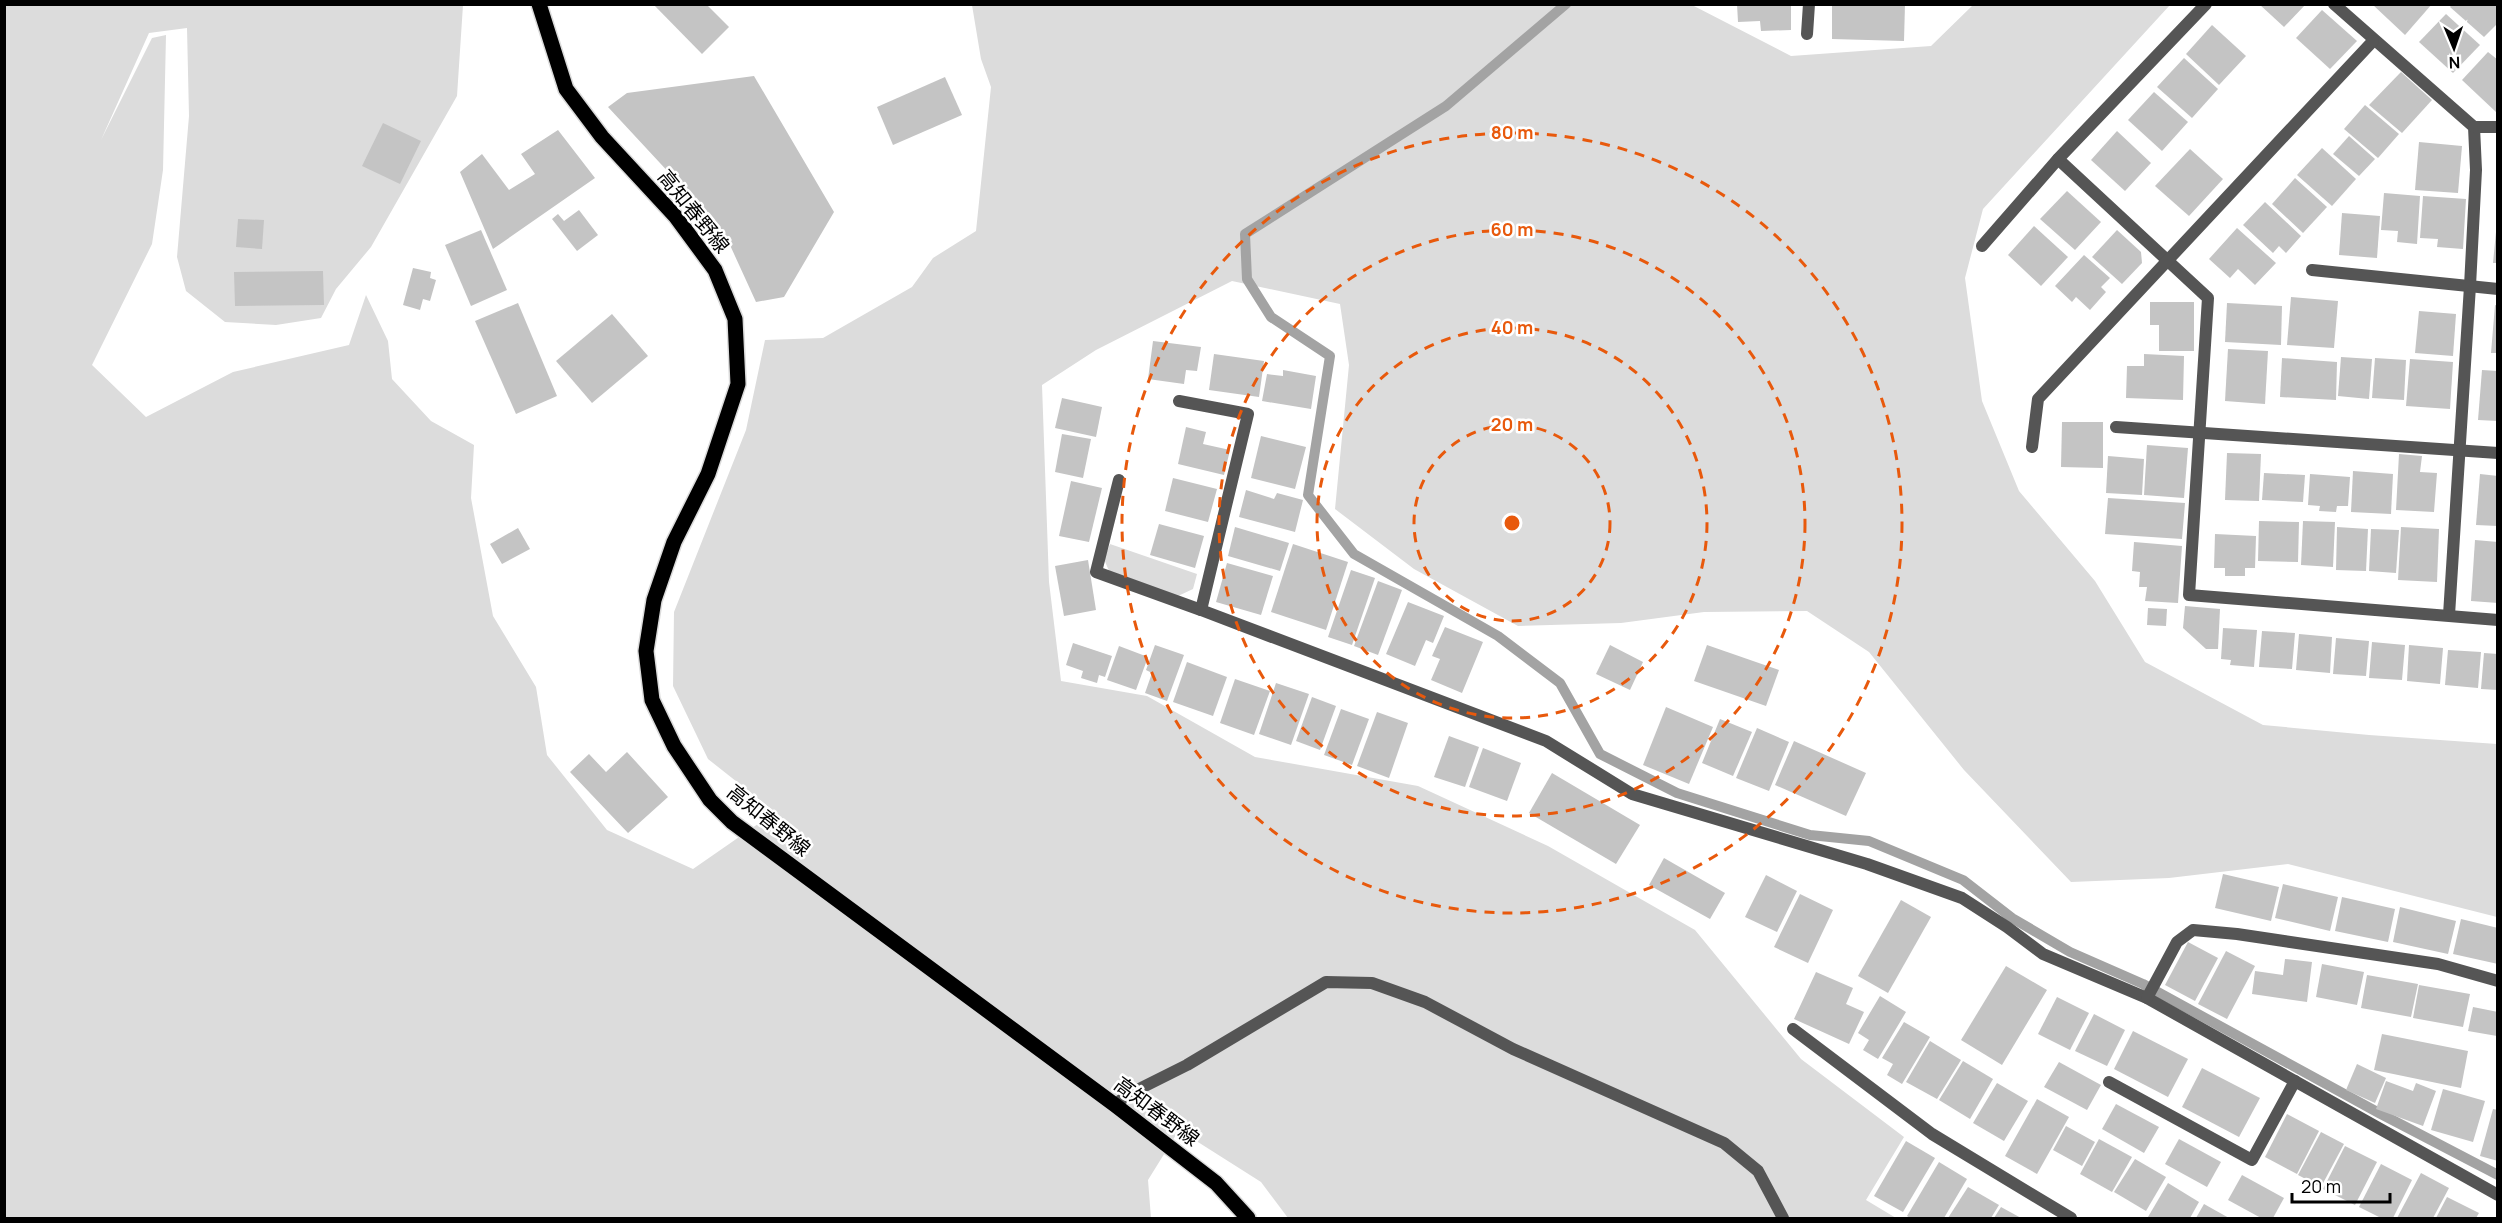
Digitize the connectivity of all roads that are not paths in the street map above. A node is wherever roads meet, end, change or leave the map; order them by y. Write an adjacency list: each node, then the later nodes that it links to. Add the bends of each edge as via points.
1 (539, 4): 30 (main road, 高知春野線, via 566,89 715,270 735,319 738,384 708,474 674,542 654,600 646,651 652,700 674,746 710,800 732,822)
2 (1809, 4): 5 (street)
3 (2206, 4): 9 (street)
4 (2334, 4): 6 (street)
5 (1807, 34)
6 (2373, 41): 7 (street); 11 (street)
7 (2474, 127): 8 (street); 13 (street, via 2476,170)
8 (2498, 127)
9 (2058, 159): 10 (street); 11 (street)
10 (1982, 246)
11 (2168, 260): 17 (street, via 2208,298); 18 (street, via 2038,399)
12 (2312, 270): 13 (street)
13 (2470, 286): 14 (street); 19 (street)
14 (2498, 288)
15 (1179, 401): 22 (street, via 1248,414)
16 (2116, 427): 17 (street)
17 (2201, 432): 19 (street); 23 (street, via 2189,595)
18 (2032, 447)
19 (2460, 450): 20 (street); 23 (street)
20 (2498, 453)
21 (1119, 480): 22 (street, via 1096,572)
22 (1201, 610): 26 (street, via 1546,741 1632,794 1867,864 1962,898 2043,954)
23 (2449, 615): 24 (street)
24 (2498, 620)
25 (2498, 981): 26 (street, via 2438,964 2193,930 2177,942)
26 (2147, 998): 28 (street)
27 (1793, 1029): 34 (street, via 1932,1134)
28 (2295, 1081): 29 (street, via 2252,1160); 31 (street)
29 (2109, 1082)
30 (1115, 1106): 32 (main road, 高知春野線, via 1216,1183); 33 (street, via 1127,1095 1187,1065 1326,982 1372,983 1425,1002 1513,1049 1724,1143 1758,1171)
31 (2498, 1195)
32 (1248, 1218)
33 (1783, 1218)
34 (2071, 1218)

